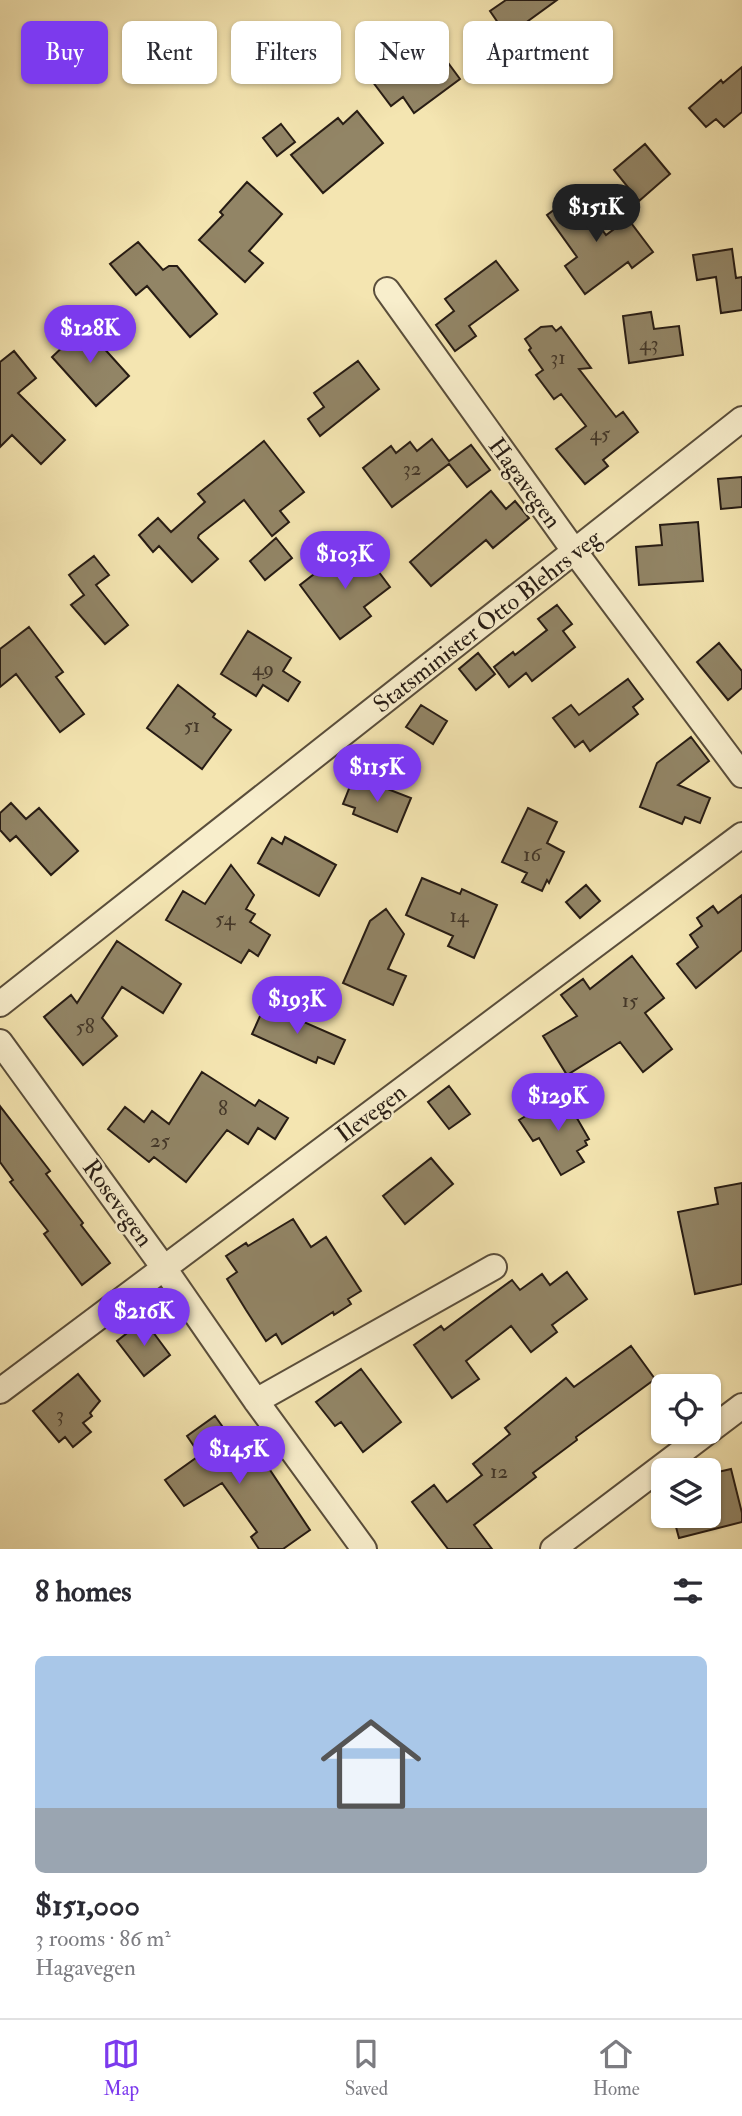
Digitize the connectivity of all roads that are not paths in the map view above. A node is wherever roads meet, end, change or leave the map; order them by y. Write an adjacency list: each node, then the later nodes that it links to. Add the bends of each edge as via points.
1 (387, 290): 3 (street, Hagavegen)
2 (742, 419): 3 (street, Statsminister Otto Blehrs veg)
3 (575, 552): 4 (street, Hagavegen); 6 (street, Statsminister Otto Blehrs veg)
4 (742, 775)
5 (742, 835): 9 (street, Ilevegen)
6 (0, 1004)
7 (0, 1042): 9 (street, Rosevegen)
8 (494, 1267): 11 (street)
9 (164, 1268): 10 (street, Ilevegen); 11 (street, Rosevegen)
10 (0, 1391)
11 (256, 1401): 13 (street, Rosevegen)
12 (742, 1406): 14 (street)
13 (363, 1549)
14 (553, 1549)

